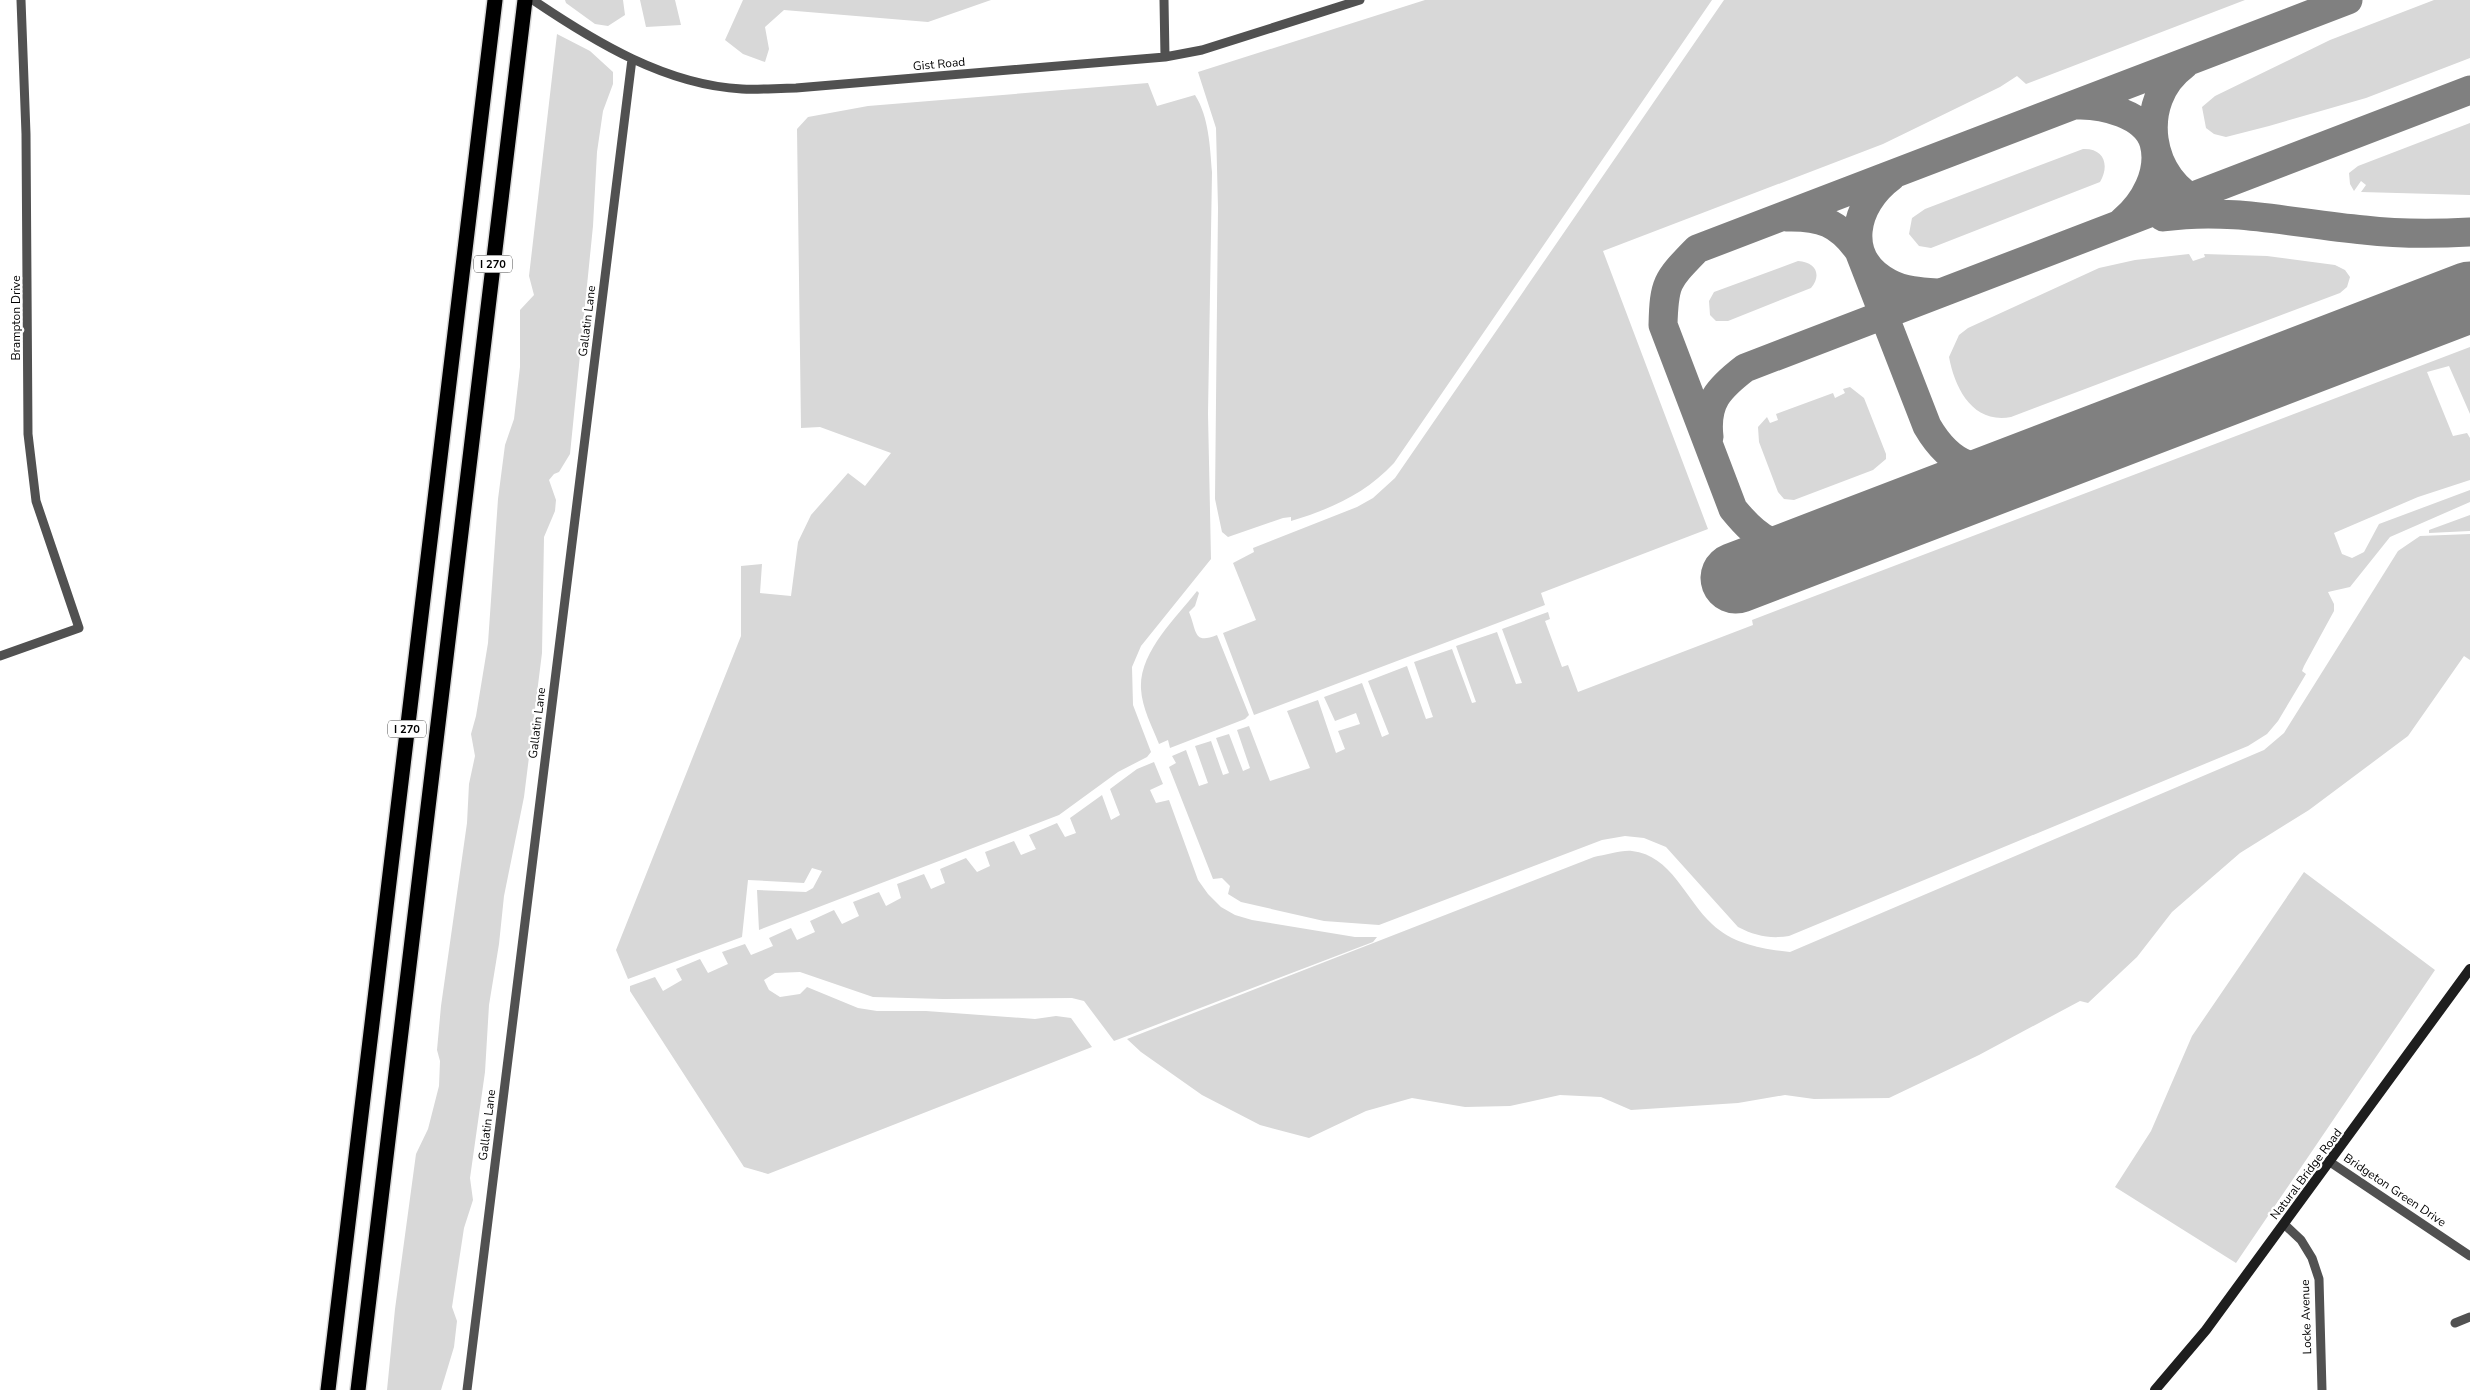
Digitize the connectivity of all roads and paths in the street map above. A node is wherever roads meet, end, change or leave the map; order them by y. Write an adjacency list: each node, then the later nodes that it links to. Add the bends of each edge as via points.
1 (21, 0): 10 (street, Brampton Drive, via 26,134 28,434 32,481 79,628)
2 (495, 0): 17 (highway, I 270)
3 (525, 0): 7 (highway, I 270)
4 (532, 0): 7 (highway); 9 (street, Gist Road)
5 (1164, 0): 8 (street)
6 (1360, 0): 8 (street, Gist Road, via 1202,50)
7 (521, 40): 18 (highway, I 270)
8 (1165, 57): 9 (street, Gist Road, via 796,88 742,89 706,84)
9 (632, 59): 19 (street, Gallatin Lane)
10 (0, 656)
11 (2469, 973): 12 (main road, Natural Bridge Road)
12 (2330, 1162): 13 (main road, Natural Bridge Road); 14 (street, Bridgeton Green Drive)
13 (2284, 1224): 20 (main road, Natural Bridge Road, via 2206,1330); 21 (street, Locke Avenue, via 2301,1240 2319,1279)
14 (2470, 1256)
15 (2470, 1317): 16 (street)
16 (2455, 1323)
17 (328, 1390)
18 (358, 1390)
19 (467, 1390)
20 (2155, 1390)
21 (2322, 1390)

